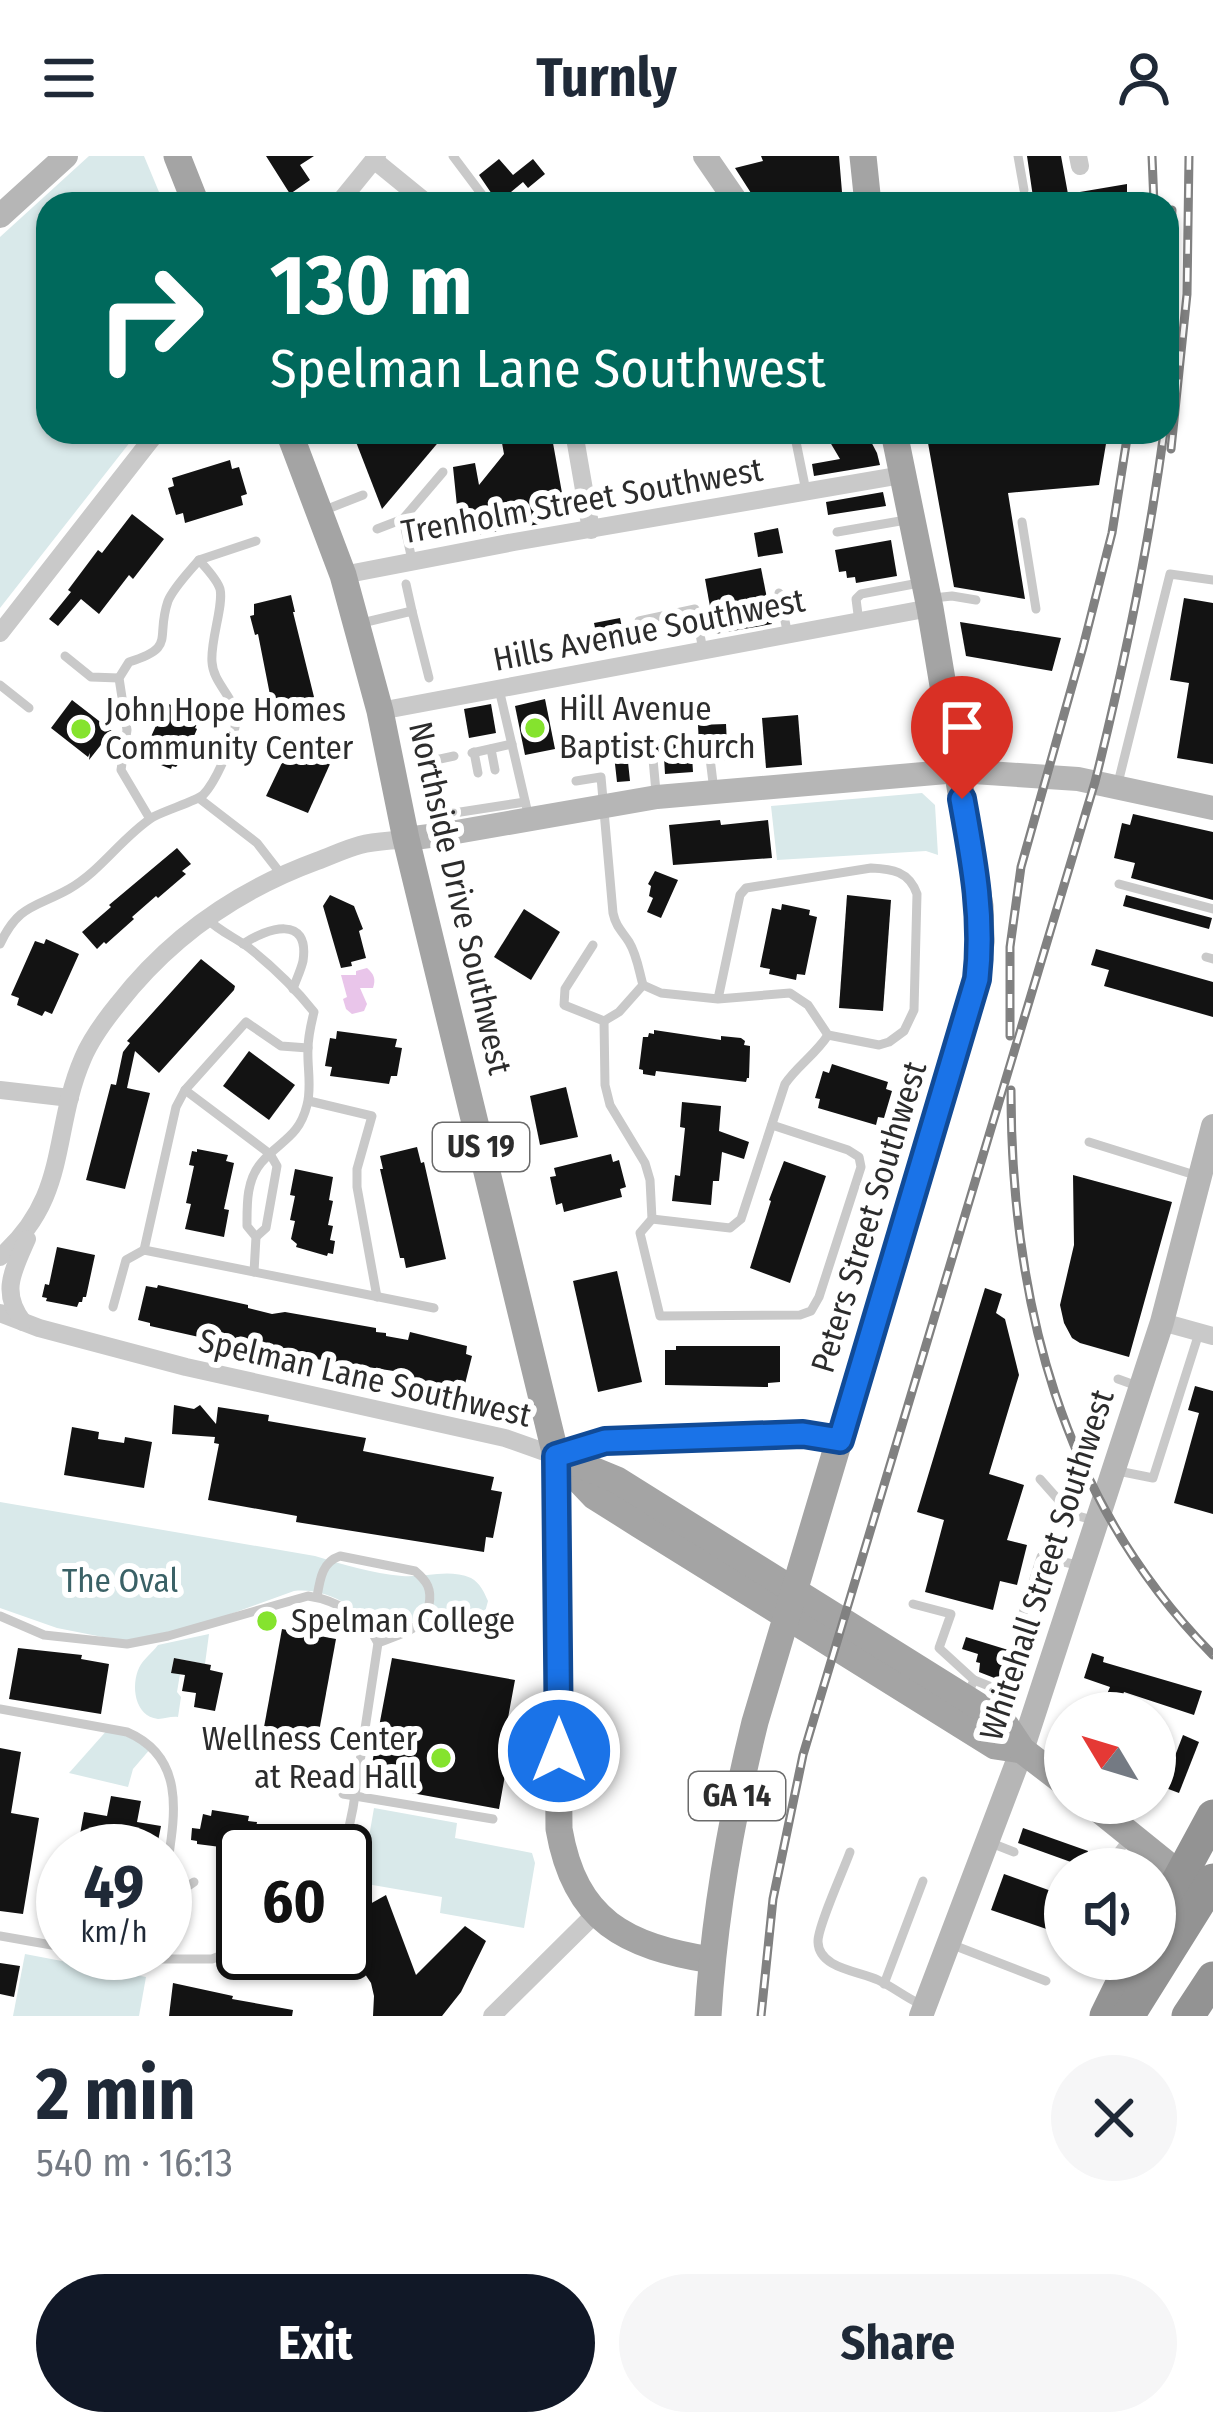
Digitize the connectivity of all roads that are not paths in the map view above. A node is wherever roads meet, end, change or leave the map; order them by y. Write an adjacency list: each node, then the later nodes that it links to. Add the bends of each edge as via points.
1 (66, 156): 15 (street, via 41,168)
2 (176, 156): 9 (main road)
3 (452, 156): 12 (lane)
4 (863, 156): 14 (main road)
5 (1018, 156): 8 (lane)
6 (376, 158): 10 (street); 11 (street)
7 (711, 158): 13 (street)
8 (1024, 190)
9 (191, 192)
10 (348, 192)
11 (414, 192)
12 (480, 192)
13 (730, 192)
14 (867, 192)
15 (0, 216)
16 (148, 444): 45 (street)
17 (294, 444): 25 (main road, Northside Drive Southwest / US 19)
18 (576, 444): 30 (street)
19 (796, 444): 23 (lane)
20 (896, 444): 22 (main road, Peters Street Southwest / GA 14)
21 (443, 472): 26 (lane)
22 (902, 475): 23 (street, Trenholm Street Southwest); 27 (main road, Peters Street Southwest / GA 14)
23 (806, 493): 30 (street, Trenholm Street Southwest)
24 (363, 495): 25 (lane)
25 (320, 512): 35 (main road, Northside Drive Southwest / US 19)
26 (403, 518): 29 (lane); 34 (lane)
27 (911, 519): 31 (lane); 39 (main road, Peters Street Southwest / GA 14)
28 (1022, 523): 41 (lane)
29 (377, 529)
30 (591, 530): 34 (street, Trenholm Street Southwest)
31 (837, 532)
32 (256, 541): 33 (lane)
33 (199, 560): 50 (lane, via 169,598 160,648 129,662); 70 (lane, via 219,586 213,675 236,713 228,748)
34 (412, 560): 35 (street, Trenholm Street Southwest)
35 (343, 574): 44 (main road, Northside Drive Southwest / US 19)
36 (1213, 580): 64 (lane, via 1170,574)
37 (406, 584): 42 (lane)
38 (779, 593): 46 (lane)
39 (927, 596): 40 (lane); 46 (street, Hills Avenue Southwest, via 859,622); 61 (main road, Peters Street Southwest / GA 14)
40 (976, 600)
41 (1036, 610)
42 (412, 611): 44 (lane); 49 (lane)
43 (638, 620): 47 (lane, via 695,609)
44 (357, 624): 54 (main road, Northside Drive Southwest / US 19)
45 (0, 633)
46 (788, 635): 47 (street, Hills Avenue Southwest)
47 (703, 650): 52 (street, Hills Avenue Southwest)
48 (65, 656): 50 (lane, via 91,676)
49 (429, 677)
50 (119, 678): 77 (lane, via 128,730 122,770)
51 (0, 685): 53 (lane)
52 (499, 689): 54 (street, Hills Avenue Southwest); 55 (lane)
53 (29, 708)
54 (380, 711): 79 (main road, Northside Drive Southwest / US 19)
55 (512, 744): 56 (lane); 75 (lane)
56 (491, 749): 60 (lane); 62 (lane, via 473,752)
57 (752, 753): 66 (lane, via 710,758)
58 (454, 756): 78 (lane, via 431,761)
59 (652, 759): 69 (lane)
60 (495, 770)
61 (958, 771): 64 (street); 66 (street); 115 (main road, Peters Street Southwest / GA 14, via 980,906 977,979)
62 (478, 773)
63 (576, 781): 72 (lane, via 601,777)
64 (1117, 787): 74 (street)
65 (499, 790): 71 (lane)
66 (714, 791): 69 (street)
67 (482, 793): 73 (lane)
68 (463, 796): 76 (lane)
69 (657, 797): 72 (street)
70 (200, 799): 77 (lane); 80 (lane, via 257,843)
71 (502, 805): 73 (lane); 75 (lane)
72 (603, 805): 75 (street); 87 (lane, via 616,928)
73 (485, 808): 76 (lane)
74 (1213, 808)
75 (527, 810): 78 (street)
76 (466, 811): 78 (lane)
77 (150, 819): 84 (lane, via 72,887 14,918)
78 (443, 825): 79 (street)
79 (406, 838): 80 (street); 116 (main road, Northside Drive Southwest / US 19)
80 (281, 874): 83 (street)
81 (1119, 884): 82 (lane)
82 (1213, 909)
83 (206, 918): 85 (lane); 95 (street, via 151,965 109,1016 83,1056)
84 (2, 936)
85 (244, 944): 88 (lane); 88 (lane, via 262,931 291,929 302,940 303,961)
86 (592, 945): 90 (lane, via 564,1005)
87 (643, 985): 89 (lane); 90 (lane)
88 (293, 989): 92 (lane, via 314,1012)
89 (718, 999): 91 (lane, via 790,993); 91 (lane, via 746,888 871,868 902,873 917,894 914,1010 904,1031 879,1045)
90 (604, 1022): 103 (lane, via 605,1085 645,1163)
91 (829, 1035): 97 (lane, via 784,1084)
92 (308, 1048): 94 (lane, via 281,1046 246,1022); 96 (lane)
93 (0, 1090): 95 (street)
94 (185, 1090): 100 (lane); 105 (lane)
95 (70, 1098): 102 (street)
96 (309, 1101): 100 (lane, via 292,1136); 108 (lane, via 372,1116 357,1187)
97 (772, 1125): 103 (lane, via 736,1225); 103 (lane, via 859,1157 811,1310 660,1316 640,1233)
98 (1213, 1126): 101 (street, Whitehall Street Southwest)
99 (1088, 1142): 101 (lane)
100 (270, 1154): 104 (lane, via 274,1193); 104 (lane, via 247,1200)
101 (1200, 1176): 113 (street, Whitehall Street Southwest)
102 (38, 1214): 106 (street); 112 (street, via 7,1297)
103 (652, 1219)
104 (256, 1237): 107 (lane)
105 (144, 1250): 107 (lane); 109 (lane, via 126,1260)
106 (0, 1257)
107 (254, 1272): 108 (lane)
108 (377, 1297): 110 (lane)
109 (113, 1307)
110 (434, 1308)
111 (0, 1313): 112 (street, Spelman Lane Southwest)
112 (22, 1322): 116 (street, Spelman Lane Southwest)
113 (1162, 1322): 114 (street); 117 (street, Whitehall Street Southwest, via 1129,1383)
114 (1206, 1334): 117 (lane, via 1153,1478)
115 (840, 1440): 116 (street, Spelman Lane Southwest, via 803,1434 605,1441); 149 (main road, Peters Street Southwest / GA 14, via 737,1792)
116 (556, 1456): 125 (main road, via 617,1480); 127 (main road, via 594,1496 995,1746); 144 (main road, Northside Drive Southwest, via 559,1829 571,1875)
117 (1116, 1461): 119 (street, Whitehall Street Southwest)
118 (1040, 1479): 119 (lane)
119 (1089, 1543): 123 (lane, via 1041,1557); 127 (street, Whitehall Street Southwest)
120 (317, 1597): 122 (lane, via 127,1644 44,1635); 124 (lane, via 360,1620); 124 (lane, via 334,1557 415,1571 430,1590 425,1619)
121 (913, 1604): 125 (lane, via 950,1614 939,1648)
122 (0, 1616)
123 (1017, 1632)
124 (378, 1643): 129 (lane)
125 (976, 1697): 127 (main road)
126 (0, 1709): 132 (lane, via 140,1738 169,1773)
127 (1022, 1750): 128 (main road); 136 (street, Whitehall Street Southwest)
128 (1044, 1767)
129 (348, 1795): 131 (lane); 133 (lane)
130 (1213, 1816): 142 (highway)
131 (493, 1820)
132 (172, 1824)
133 (346, 1824)
134 (1117, 1824): 135 (main road)
135 (1131, 1835): 137 (lane); 143 (main road)
136 (987, 1842): 139 (lane); 148 (street, Whitehall Street Southwest)
137 (1121, 1848)
138 (850, 1852): 153 (lane, via 818,1943 833,1964)
139 (1014, 1852)
140 (1213, 1880): 145 (highway)
141 (923, 1881): 153 (lane)
142 (1176, 1884)
143 (1213, 1901)
144 (596, 1912): 149 (main road, via 644,1946); 155 (street)
145 (1176, 1926)
146 (0, 1936): 147 (lane)
147 (36, 1942)
148 (948, 1943): 152 (lane); 154 (street, Whitehall Street Southwest)
149 (712, 1960): 156 (main road, Peters Street Southwest)
150 (1133, 1980): 157 (highway)
151 (1141, 1980): 158 (highway)
152 (1046, 1981)
153 (884, 1984): 154 (lane)
154 (923, 2012)
155 (492, 2016)
156 (708, 2016)
157 (1106, 2016)
158 (1128, 2016)

